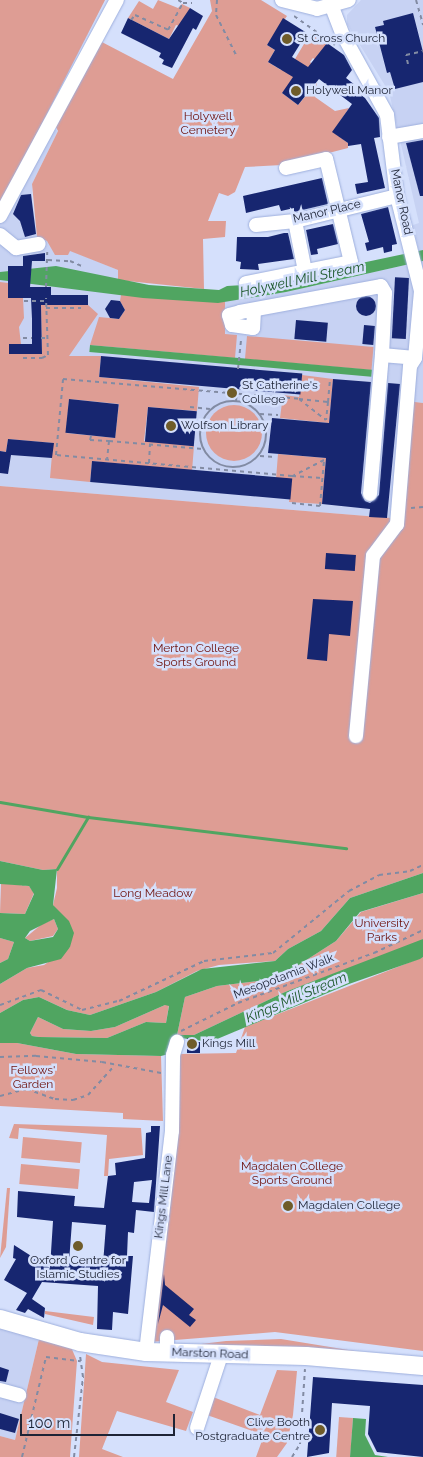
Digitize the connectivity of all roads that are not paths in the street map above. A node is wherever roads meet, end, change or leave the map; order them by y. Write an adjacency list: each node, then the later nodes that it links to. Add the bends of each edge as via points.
1 (116, 0): 10 (street)
2 (282, 0): 4 (street, via 303,8)
3 (349, 0): 4 (street)
4 (332, 8): 6 (street, Manor Road, via 343,35 380,99)
5 (423, 131): 6 (street)
6 (389, 137): 8 (street, Manor Road)
7 (286, 168): 9 (street, via 326,159)
8 (397, 196): 9 (street, Manor Place); 18 (street, Manor Road, via 421,291)
9 (338, 210): 11 (street, Manor Place); 15 (street, via 351,262)
10 (0, 216)
11 (295, 221): 12 (street, Manor Place); 15 (street)
12 (256, 225)
13 (0, 234): 14 (street, via 16,248)
14 (39, 244)
15 (305, 271): 16 (street)
16 (246, 283)
17 (242, 326): 19 (street, via 232,325 229,315 380,286 385,294)
18 (420, 336): 20 (street, Manor Road)
19 (382, 355): 20 (street); 21 (street)
20 (415, 358): 22 (street, Manor Road, via 410,366 398,524 373,556)
21 (370, 494)
22 (356, 736)
23 (179, 1037): 25 (street, Kings Mill Lane, via 173,1075 172,1131)
24 (0, 1319): 25 (main road, Marston Road, via 80,1342)
25 (146, 1352): 26 (main road, Marston Road, via 167,1345)
26 (221, 1355): 27 (main road, Marston Road, via 306,1356); 30 (street)
27 (423, 1366)
28 (0, 1390): 29 (street)
29 (19, 1395)
30 (198, 1428)

